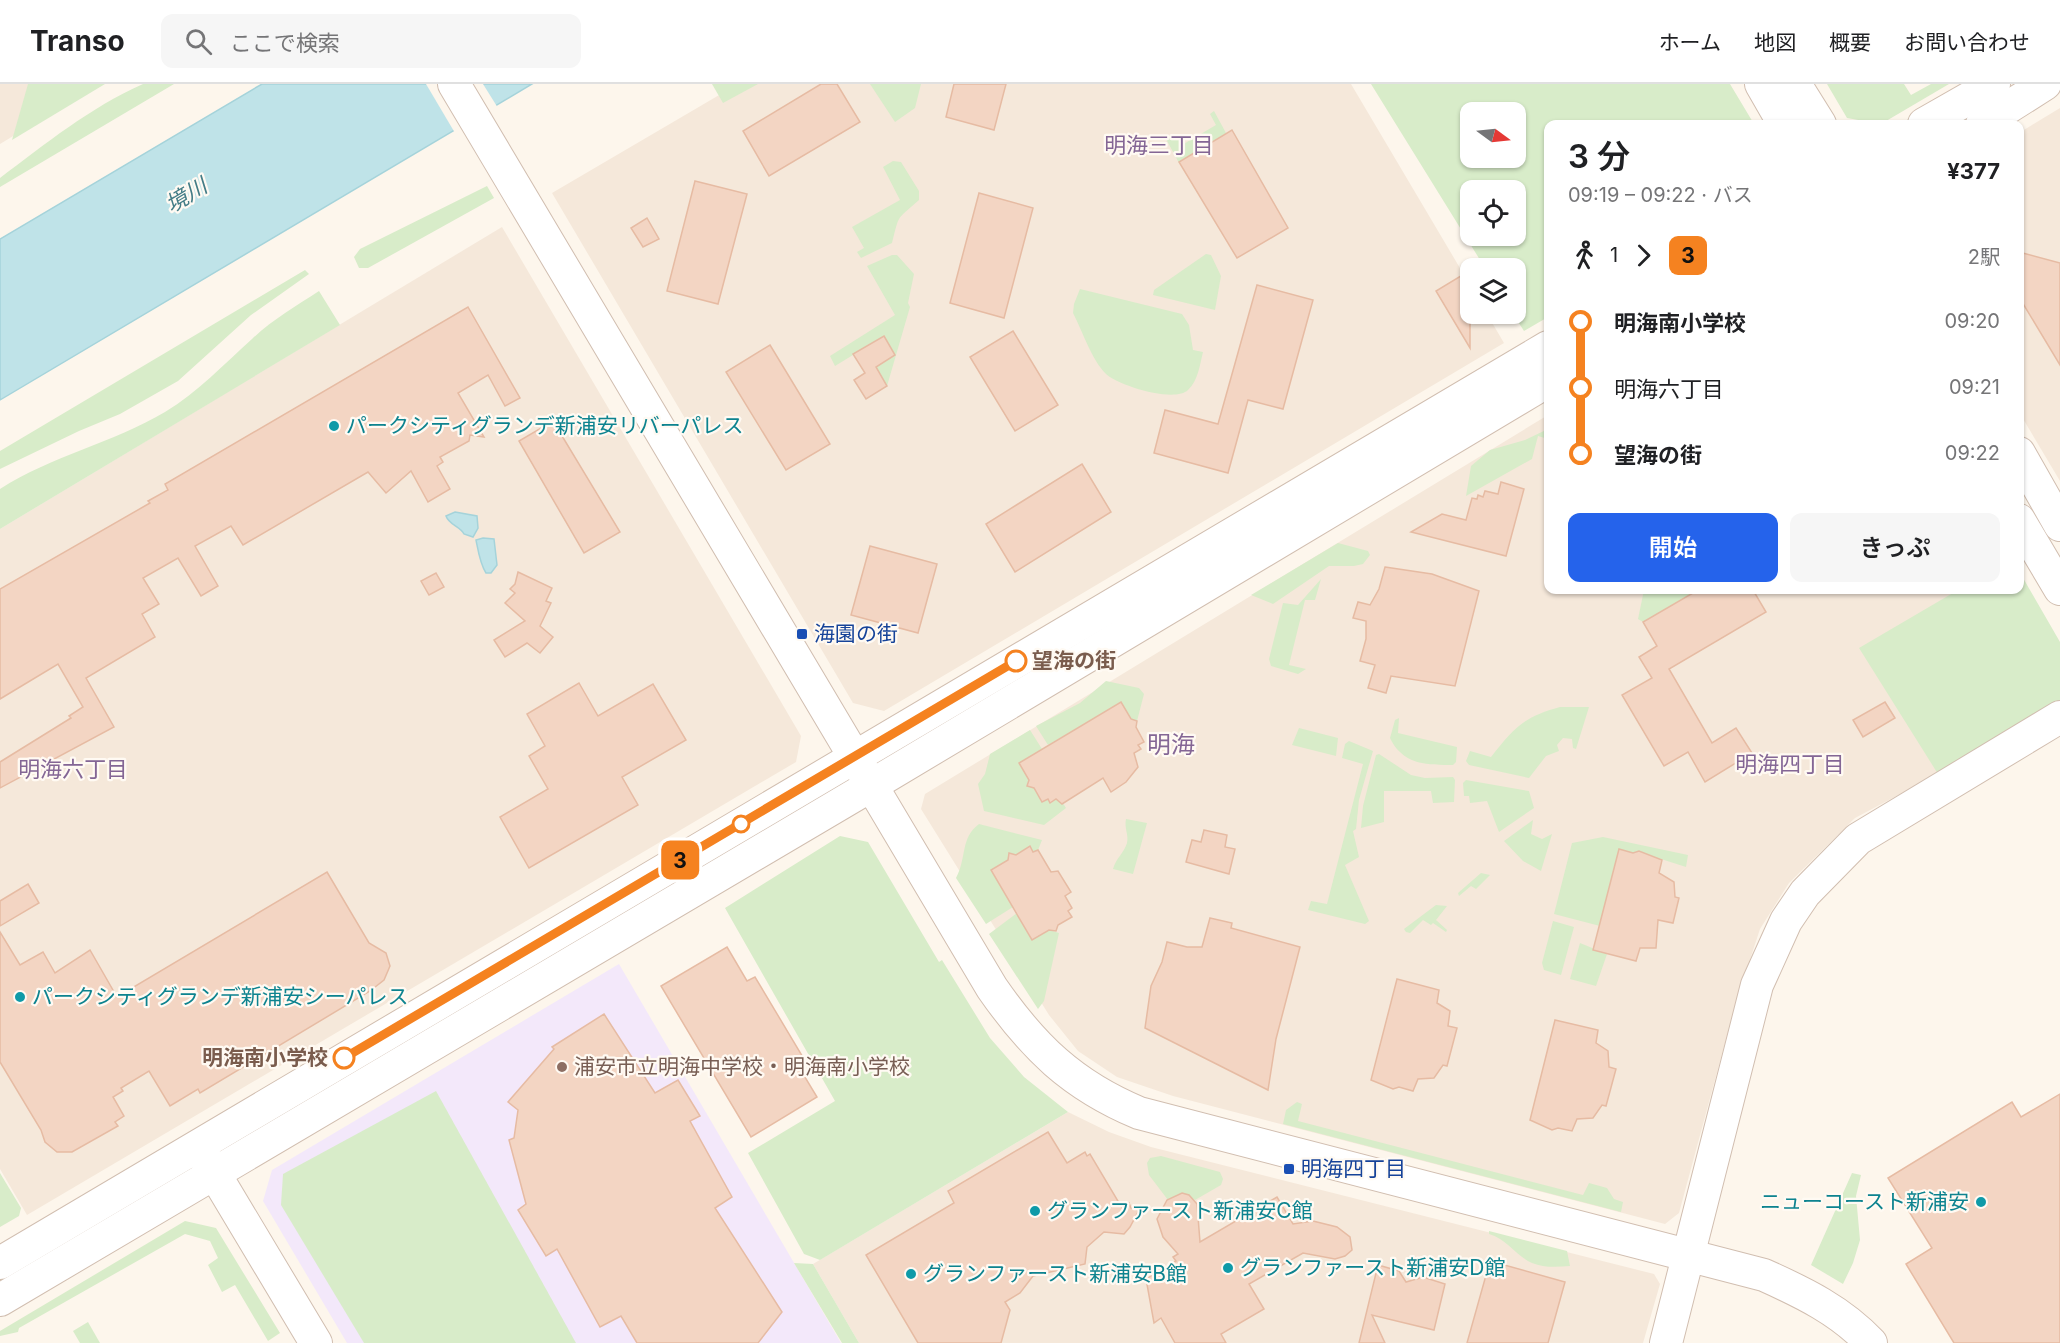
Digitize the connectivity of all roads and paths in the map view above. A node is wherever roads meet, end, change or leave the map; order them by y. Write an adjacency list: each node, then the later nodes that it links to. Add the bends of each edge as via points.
1 (454, 84): 17 (street)
2 (1761, 84): 6 (street)
3 (1795, 84): 7 (street)
4 (1994, 84): 8 (street)
5 (2045, 84): 9 (street)
6 (1782, 120)
7 (1818, 120)
8 (1931, 120)
9 (1988, 120)
10 (1544, 349): 17 (street)
11 (1544, 383): 18 (street)
12 (2024, 462): 13 (street)
13 (2060, 525)
14 (2024, 528): 15 (street)
15 (2060, 589)
16 (2060, 717): 21 (street, via 1872,828 1835,860 1802,897 1786,921 1757,985)
17 (855, 756): 18 (street); 19 (street)
18 (872, 785): 20 (street); 21 (street, via 992,988 1020,1028 1065,1072 1112,1102 1169,1122)
19 (198, 1146): 20 (street); 22 (street)
20 (215, 1172): 23 (street); 24 (street)
21 (1688, 1255): 25 (street); 26 (street, via 1764,1275 1792,1287 1827,1306)
22 (0, 1263)
23 (0, 1300)
24 (316, 1343)
25 (1666, 1343)
26 (1871, 1343)

